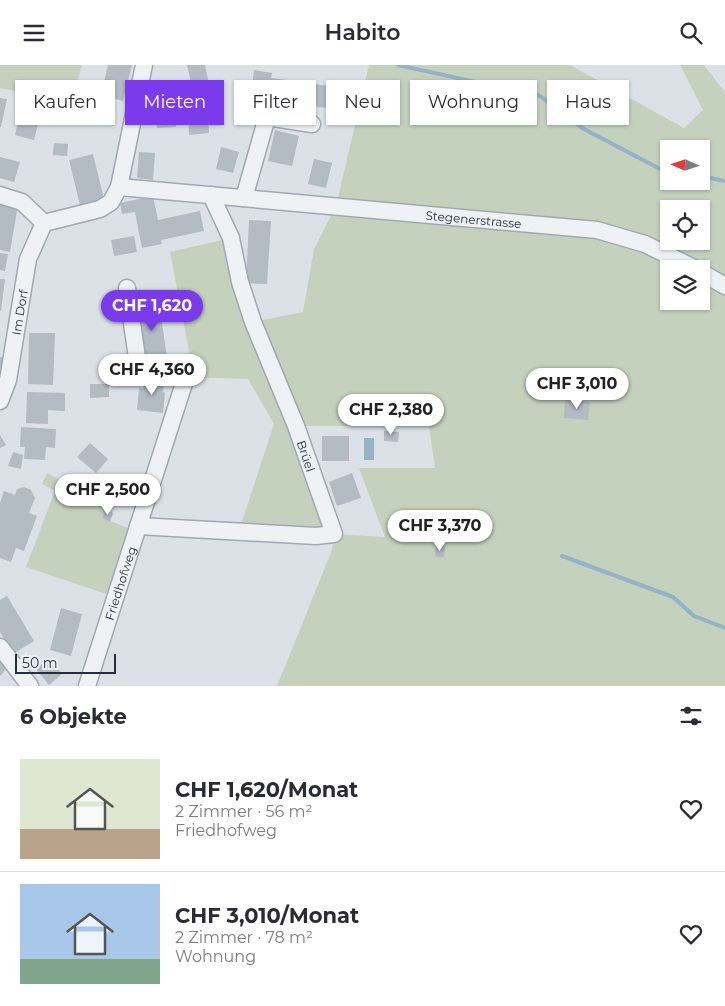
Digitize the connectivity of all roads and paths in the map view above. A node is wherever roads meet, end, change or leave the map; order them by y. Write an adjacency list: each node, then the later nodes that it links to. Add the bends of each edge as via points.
1 (144, 65): 3 (street)
2 (265, 125): 6 (street)
3 (120, 187): 5 (street, Stegenerstrasse); 7 (street, via 111,201 100,209)
4 (0, 195): 7 (street, via 22,202)
5 (211, 195): 6 (street, Stegenerstrasse); 13 (street, Brüel, via 231,238 253,322 296,426 334,534 316,536)
6 (244, 198): 8 (street, Stegenerstrasse, via 597,230 645,244)
7 (44, 223): 12 (street, Im Dorf, via 28,259 8,379)
8 (678, 260)
9 (710, 277): 10 (street)
10 (725, 286)
11 (128, 288): 13 (street, Friedhofweg, via 137,358 144,368 178,366 186,377)
12 (0, 401)
13 (138, 526): 16 (street, Friedhofweg)
14 (0, 647): 15 (street)
15 (30, 686)
16 (87, 686)

